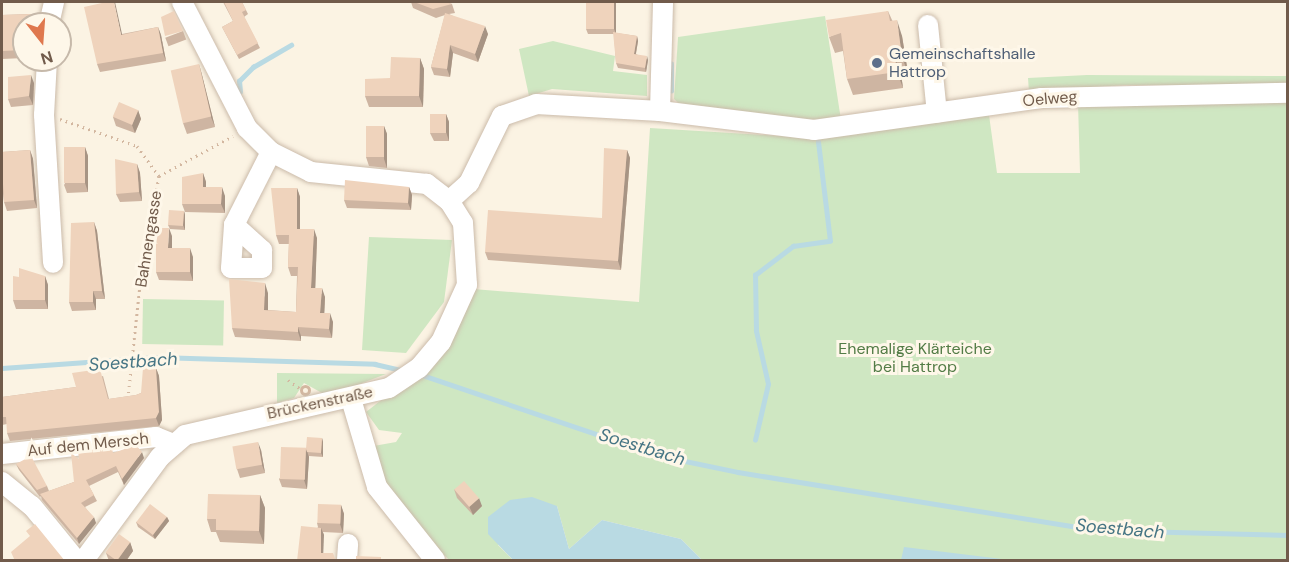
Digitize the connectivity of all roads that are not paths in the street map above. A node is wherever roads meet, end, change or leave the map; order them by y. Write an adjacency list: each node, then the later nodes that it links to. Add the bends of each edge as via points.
1 (182, 2): 8 (street, Brückenstraße, via 248,128)
2 (663, 2): 6 (street)
3 (927, 25): 7 (street)
4 (46, 72): 11 (street, via 44,115)
5 (1287, 93): 7 (street, Oelweg, via 1101,95)
6 (660, 111): 7 (street, Oelweg, via 687,118 814,130); 9 (street, Oelweg, via 536,104 517,109 502,116 469,183)
7 (937, 113)
8 (271, 152): 9 (street, Brückenstraße, via 311,172 427,184); 10 (street)
9 (449, 201): 12 (street, Brückenstraße, via 463,223 469,260 467,285 441,342 419,368 388,388)
10 (234, 225)
11 (52, 263)
12 (351, 399): 13 (street, Brückenstraße, via 210,425); 18 (street, via 377,487)
13 (174, 444): 14 (street, Auf dem Mersch, via 156,437); 17 (street, Brückenstraße)
14 (2, 454)
15 (2, 482): 16 (street, via 32,506)
16 (76, 561)
17 (84, 561)
18 (435, 561)

